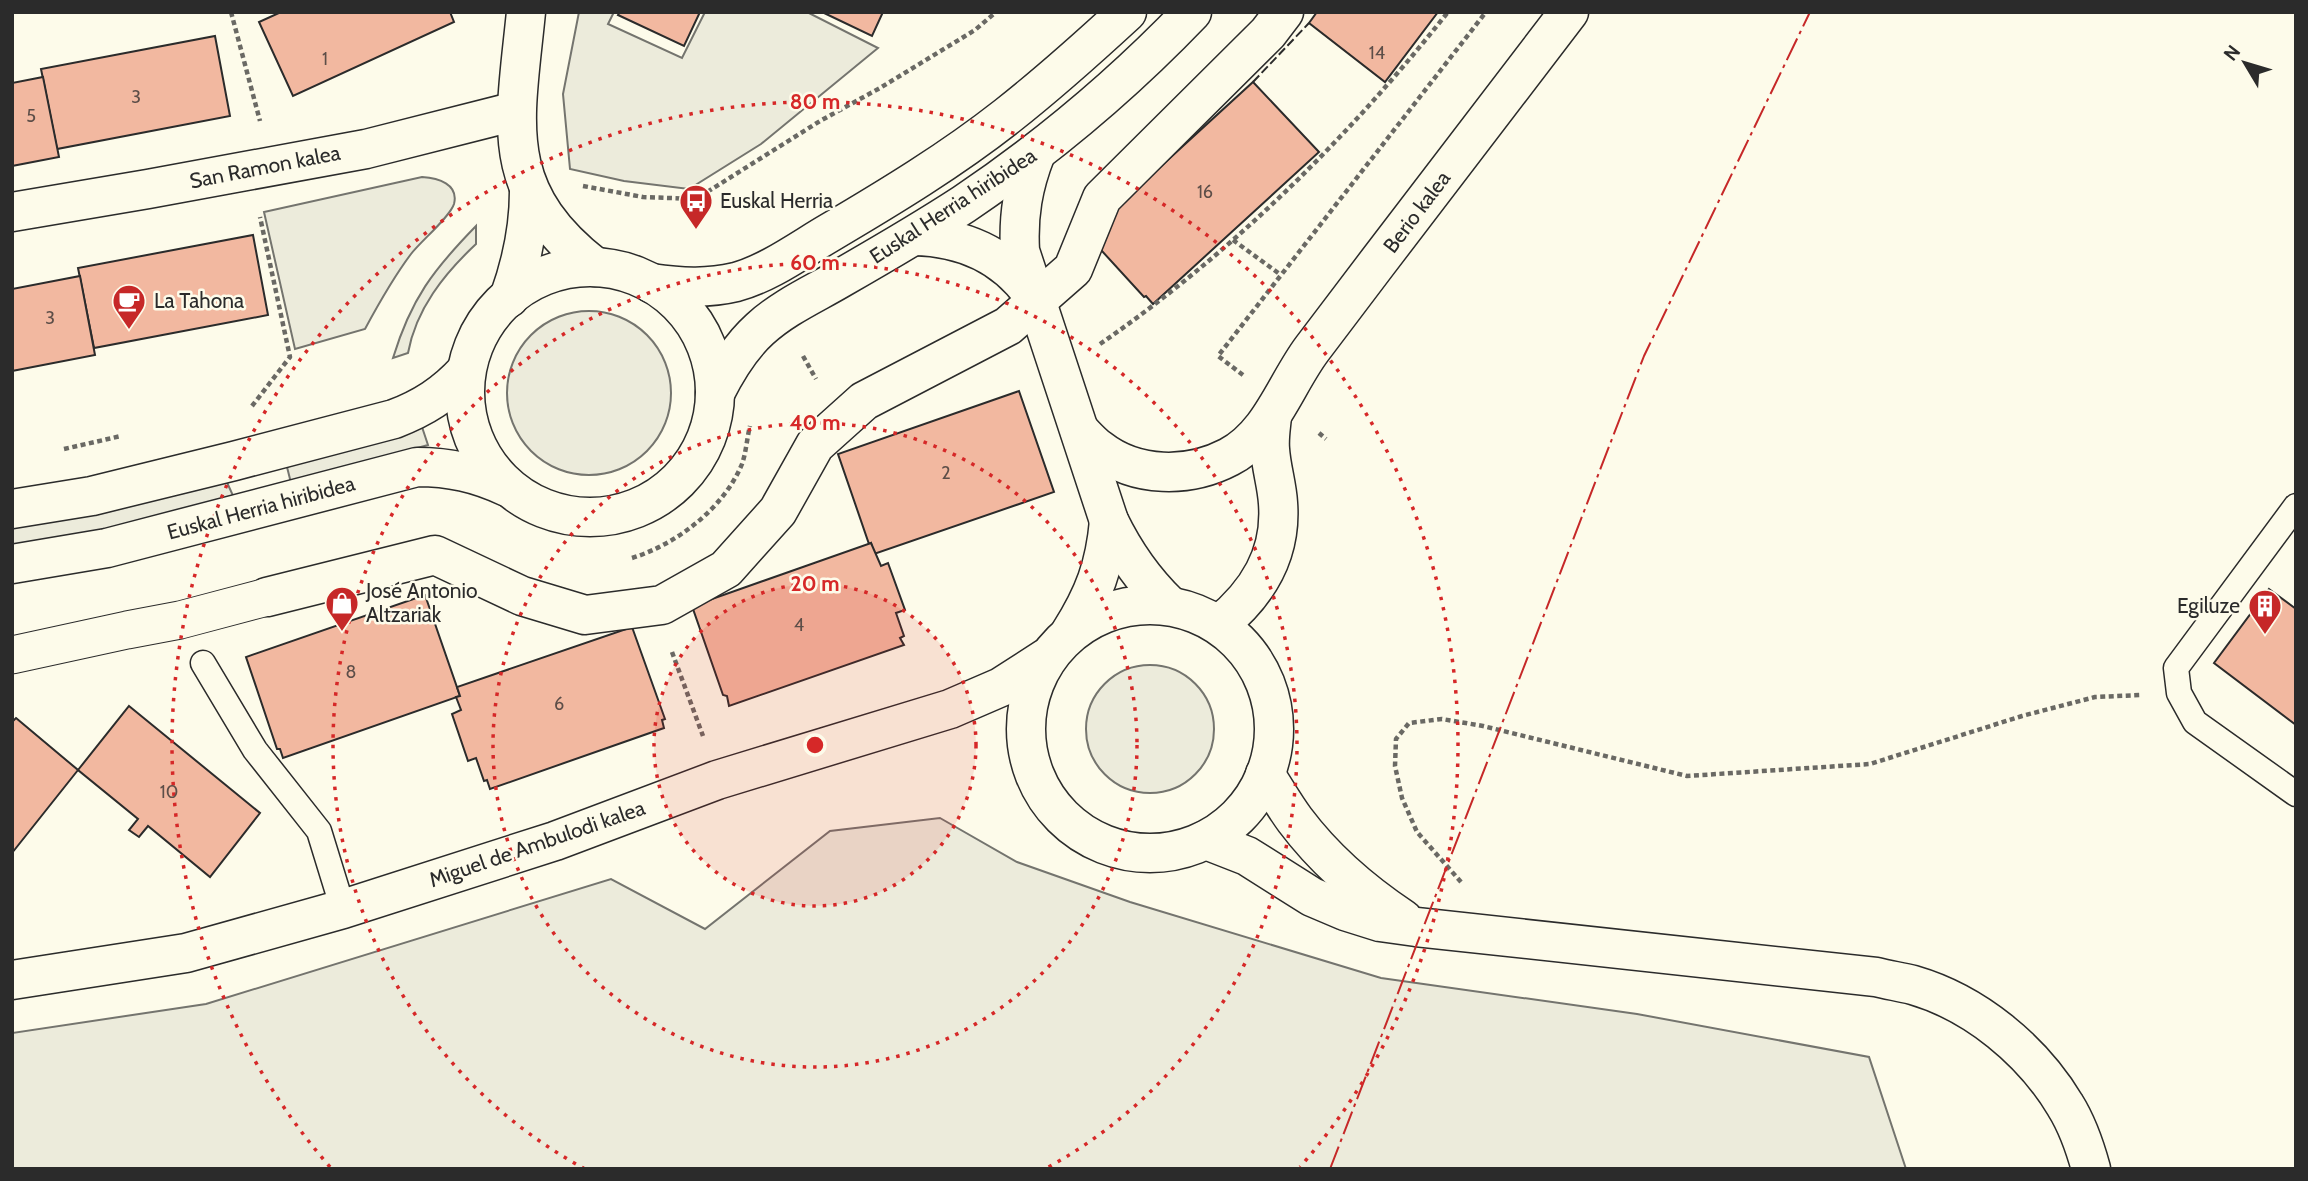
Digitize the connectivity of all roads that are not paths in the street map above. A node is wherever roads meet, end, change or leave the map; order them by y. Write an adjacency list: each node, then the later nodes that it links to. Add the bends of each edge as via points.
1 (526, 12): 6 (street)
2 (1127, 12): 12 (street, Euskal Herria hiribidea, via 1033,95 956,153 760,274 704,287)
3 (1192, 12): 7 (street, Euskal Herria hiribidea, via 1104,97)
4 (1284, 12): 14 (street, via 1102,198 1073,269)
5 (1569, 12): 17 (street, Berio kalea, via 1309,353)
6 (516, 111): 8 (street, via 518,155); 9 (street, San Ramon kalea, via 366,149)
7 (1036, 153): 10 (street, Euskal Herria hiribidea); 14 (street, via 1018,224 1020,251)
8 (529, 191): 11 (street, via 557,233); 13 (street, via 525,244)
9 (12, 212)
10 (914, 236): 14 (street, via 939,236 986,251 1023,282); 16 (street, Euskal Herria hiribidea, via 780,312 741,348)
11 (595, 267): 12 (street); 13 (street, via 564,270 535,280)
12 (651, 283): 16 (street, via 691,318 705,341)
13 (509, 298): 15 (street, via 489,318)
14 (1037, 301): 18 (street); 24 (street, via 1008,326 864,401 816,445 778,511 726,569 662,605 585,615 522,596 435,555)
15 (466, 370): 19 (street, via 465,403 471,434 486,463); 21 (street, via 434,400 394,419 92,496)
16 (715, 393): 19 (street, via 711,425 699,454 679,480 655,499 625,512 563,515 533,505)
17 (1272, 416): 18 (street, Berio kalea, via 1232,456 1179,472 1124,464); 26 (street, Berio kalea, via 1269,447 1278,503 1271,560 1241,607)
18 (1080, 431): 22 (street)
19 (507, 487): 23 (street, Euskal Herria hiribidea, via 464,471 417,467 107,548)
20 (2296, 506): 31 (lane, via 2176,668 2179,693 2195,722)
21 (12, 509)
22 (1109, 521): 25 (street, via 1134,566); 27 (street, via 1099,580 1086,608)
23 (12, 564)
24 (267, 597): 28 (street)
25 (1169, 605): 26 (street); 27 (street, via 1116,609 1091,619)
26 (1219, 625): 30 (street, via 1249,654 1269,691 1273,747)
27 (1058, 646): 32 (street, via 1032,687 1026,720 1027,752 1037,783 1055,811 1080,833 1110,847 1142,854 1175,851); 33 (street, Miguel de Ambulodi kalea, via 1001,687 950,709 717,780 555,841)
28 (12, 655)
29 (202, 663): 33 (lane, via 255,750 319,831)
30 (1265, 774): 32 (street, via 1251,801); 34 (street, via 1328,859 1369,896)
31 (2296, 794)
32 (1206, 841): 34 (street, via 1247,856 1312,897 1345,911)
33 (343, 909): 35 (street, Miguel de Ambulodi kalea, via 186,953)
34 (1416, 928): 36 (street, via 1876,977 1914,985 1984,1019 2024,1053 2066,1106)
35 (12, 980)
36 (2091, 1169)

